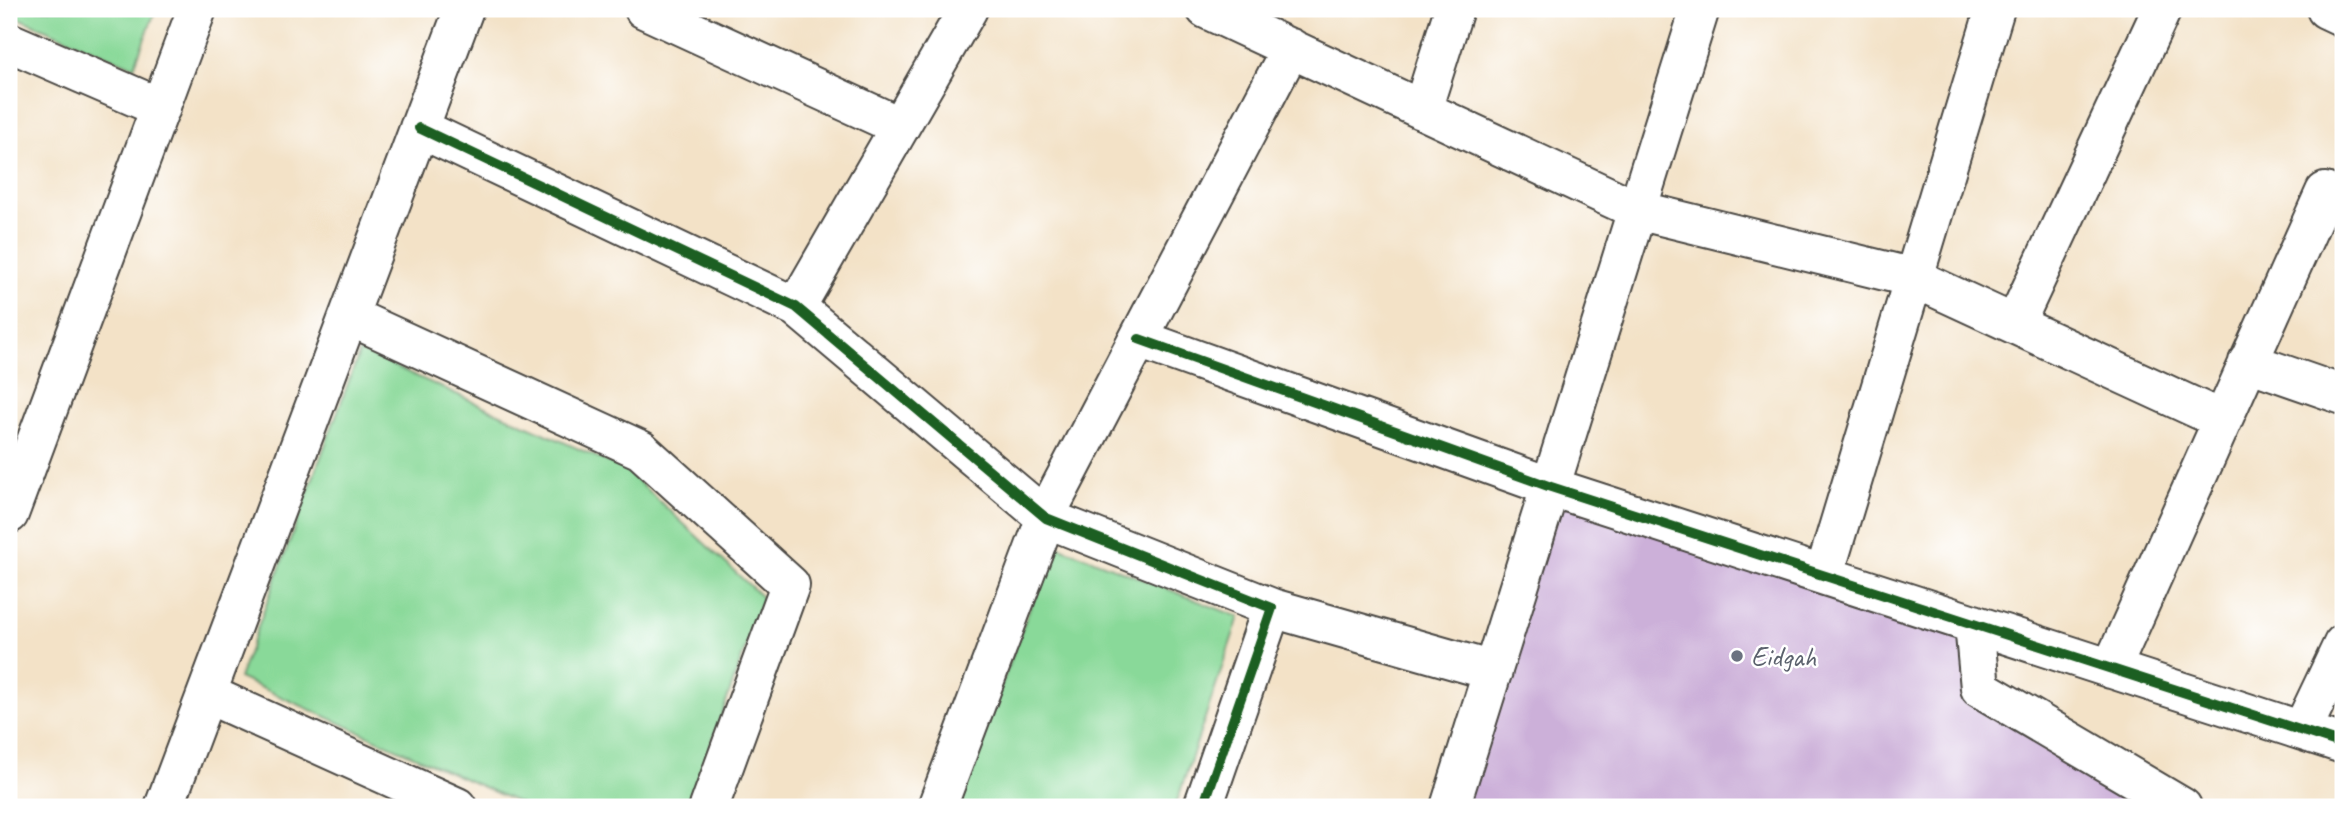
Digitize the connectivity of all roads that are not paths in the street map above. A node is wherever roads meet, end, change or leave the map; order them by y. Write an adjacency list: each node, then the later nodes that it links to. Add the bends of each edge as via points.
1 (197, 9): 14 (street)
2 (464, 9): 17 (street)
3 (644, 9): 16 (street)
4 (968, 9): 16 (street)
5 (1206, 9): 13 (street)
6 (1454, 9): 15 (street)
7 (1700, 9): 19 (street)
8 (1995, 9): 20 (street)
9 (2162, 9): 23 (street)
10 (2326, 9): 11 (street)
11 (2343, 17)
12 (9, 42): 14 (street)
13 (1291, 48): 15 (street); 24 (street)
14 (161, 108): 29 (street)
15 (1422, 110): 19 (street)
16 (899, 126): 21 (street)
17 (419, 128): 21 (street); 22 (street)
18 (2343, 200): 25 (street, via 2325,192)
19 (1637, 210): 20 (street); 28 (street)
20 (1914, 278): 23 (street); 31 (street)
21 (796, 307): 30 (street)
22 (349, 316): 37 (street); 42 (street, via 641,450 790,585)
23 (2015, 324): 27 (street)
24 (1139, 339): 28 (street); 30 (street)
25 (2248, 362): 26 (street); 27 (street)
26 (2343, 396)
27 (2222, 420): 35 (street)
28 (1551, 487): 31 (street); 36 (street)
29 (9, 514)
30 (1046, 518): 32 (street); 43 (street)
31 (1824, 575): 33 (street)
32 (1272, 608): 36 (street); 44 (street)
33 (1974, 624): 35 (street); 46 (street, via 1980,688)
34 (2343, 644): 38 (street)
35 (2111, 668): 38 (street)
36 (1493, 671): 45 (street)
37 (207, 694): 40 (street); 41 (street)
38 (2302, 730): 39 (street)
39 (2343, 744)
40 (164, 807)
41 (457, 807)
42 (709, 807)
43 (937, 807)
44 (1203, 807)
45 (1450, 807)
46 (2182, 807)

